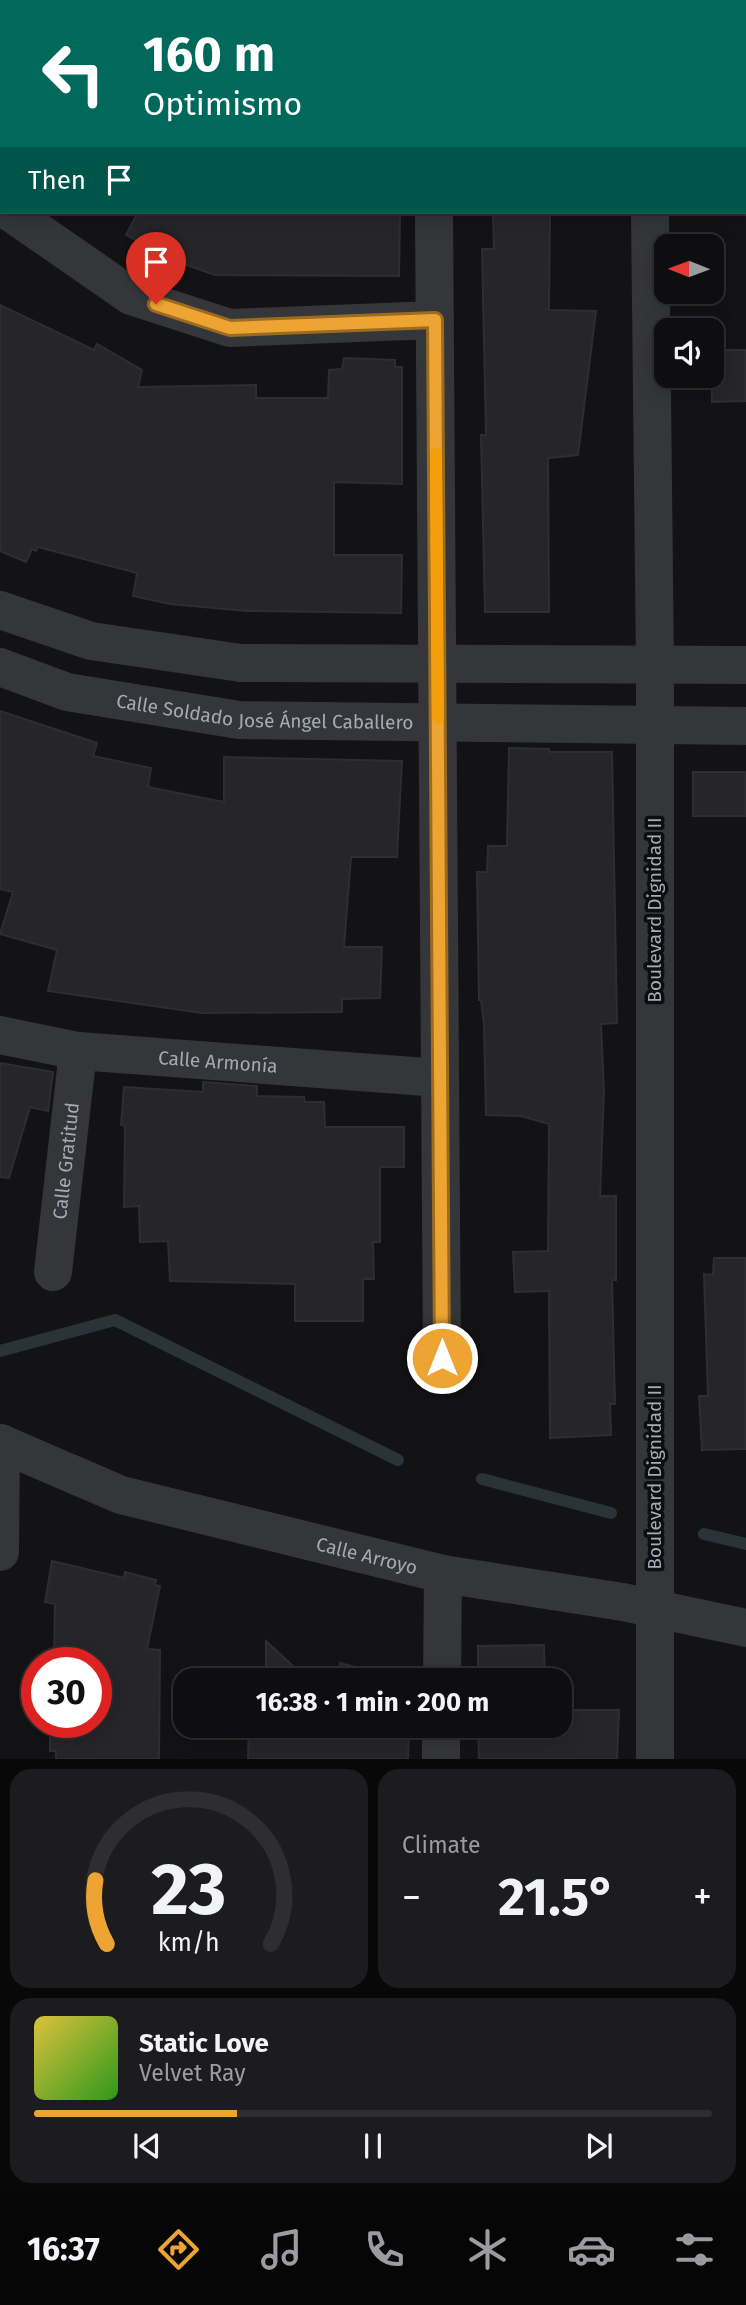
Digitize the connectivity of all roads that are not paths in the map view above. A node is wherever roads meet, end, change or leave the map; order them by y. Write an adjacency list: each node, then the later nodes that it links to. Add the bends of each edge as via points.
1 (13, 214): 4 (street, via 131,296 230,328)
2 (434, 214): 4 (street)
3 (650, 214): 8 (street, Boulevard Dignidad II)
4 (435, 320): 7 (street)
5 (0, 610): 7 (street, via 91,641 241,663)
6 (746, 665): 8 (street)
7 (437, 666): 8 (street); 10 (street)
8 (655, 666): 11 (street, Boulevard Dignidad II)
9 (0, 667): 10 (street, Calle Soldado José Ángel Caballero, via 67,692 239,720)
10 (438, 724): 11 (street, Calle Soldado José Ángel Caballero); 15 (street)
11 (654, 725): 12 (street, Calle Soldado José Ángel Caballero); 21 (street, Boulevard Dignidad II)
12 (746, 726)
13 (0, 1035): 14 (street, Calle Armonía)
14 (78, 1051): 15 (street, Calle Armonía); 16 (street, Calle Gratitud)
15 (440, 1078): 17 (street)
16 (53, 1272)
17 (442, 1358)
18 (0, 1443): 19 (street); 20 (street, Calle Arroyo, via 121,1495)
19 (0, 1552)
20 (443, 1574): 21 (street, Calle Arroyo); 23 (street)
21 (655, 1608): 22 (street, Calle Arroyo); 26 (street, Boulevard Dignidad II)
22 (746, 1628)
23 (442, 1668)
24 (441, 1738): 25 (street)
25 (441, 1759)
26 (655, 1759)

